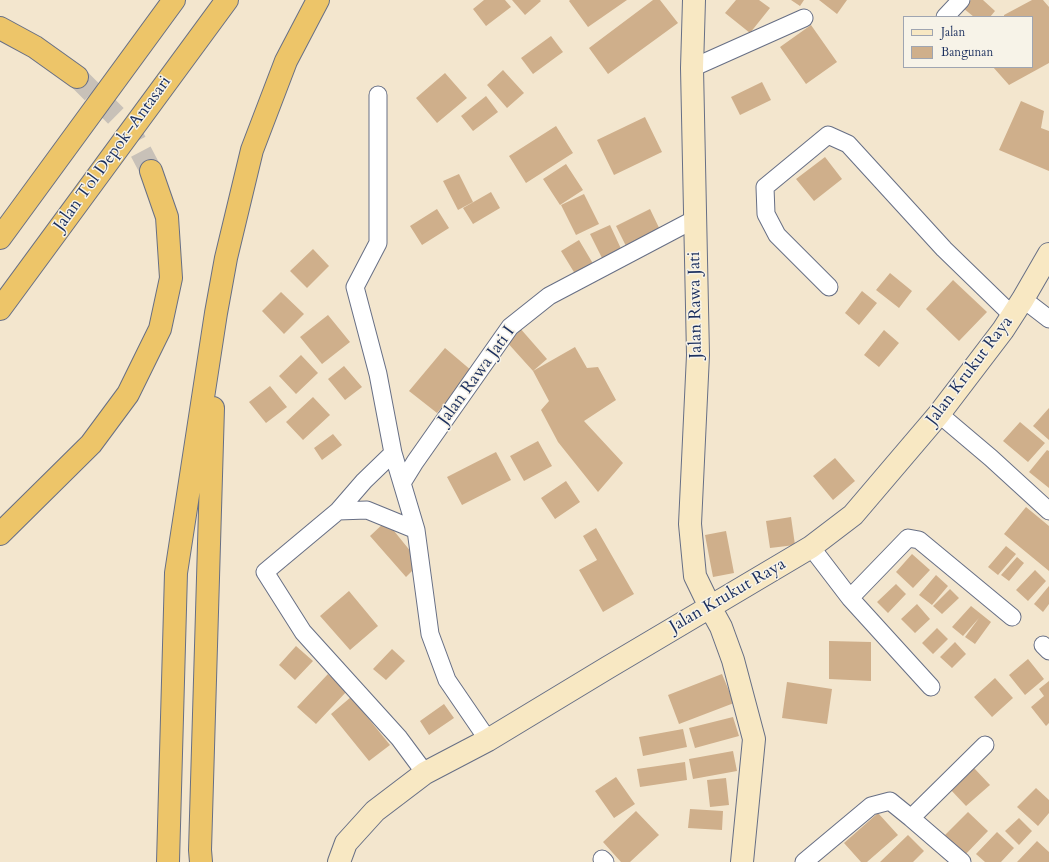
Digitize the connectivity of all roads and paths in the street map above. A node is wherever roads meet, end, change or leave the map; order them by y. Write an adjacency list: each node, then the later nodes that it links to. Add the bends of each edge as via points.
1 (174, 0): 14 (highway)
2 (227, 0): 18 (highway, Jalan Tol Depok–Antasari)
3 (318, 0): 19 (highway, via 286,62 252,150 226,258)
4 (694, 0): 9 (street, Jalan Rawa Jati)
5 (961, 0): 6 (street)
6 (946, 16)
7 (804, 18): 9 (street)
8 (0, 28): 10 (highway, via 35,47)
9 (692, 68): 13 (street, Jalan Rawa Jati)
10 (77, 77)
11 (378, 96): 22 (street, via 378,243 355,287 378,374)
12 (151, 171): 27 (highway, via 167,217 171,278 160,330 128,394 91,444)
13 (695, 219): 23 (street, Jalan Rawa Jati I, via 549,296 510,327); 30 (street, Jalan Rawa Jati, via 698,355 690,524 695,576)
14 (0, 238)
15 (1049, 254): 17 (street, Jalan Krukut Raya)
16 (829, 288): 17 (street, via 777,235 766,214 765,187 828,135 848,144 944,249)
17 (1017, 307): 20 (street); 21 (street, Jalan Krukut Raya)
18 (0, 309)
19 (216, 313): 37 (highway, via 176,573); 38 (highway)
20 (1049, 319)
21 (946, 419): 25 (street); 28 (street, Jalan Krukut Raya)
22 (393, 453): 23 (street); 24 (street)
23 (402, 483): 26 (street)
24 (338, 510): 26 (street, via 367,510); 35 (street, via 264,572 303,632 399,738)
25 (1049, 511)
26 (416, 530): 33 (street, via 430,634 447,680)
27 (0, 534)
28 (815, 552): 29 (street); 30 (street, Jalan Krukut Raya)
29 (850, 598): 31 (street, via 908,538 919,540); 32 (street)
30 (710, 607): 33 (street, Jalan Krukut Raya); 40 (street, Jalan Rawa Jati, via 733,660 754,739)
31 (1012, 617)
32 (931, 687)
33 (488, 740): 35 (street, Jalan Krukut Raya)
34 (985, 745): 36 (street)
35 (425, 773): 39 (street, Jalan Krukut Raya, via 375,811 346,843)
36 (911, 818): 41 (street, via 890,801 872,806); 42 (street)
37 (168, 862)
38 (201, 862)
39 (339, 862)
40 (742, 862)
41 (804, 862)
42 (962, 862)

